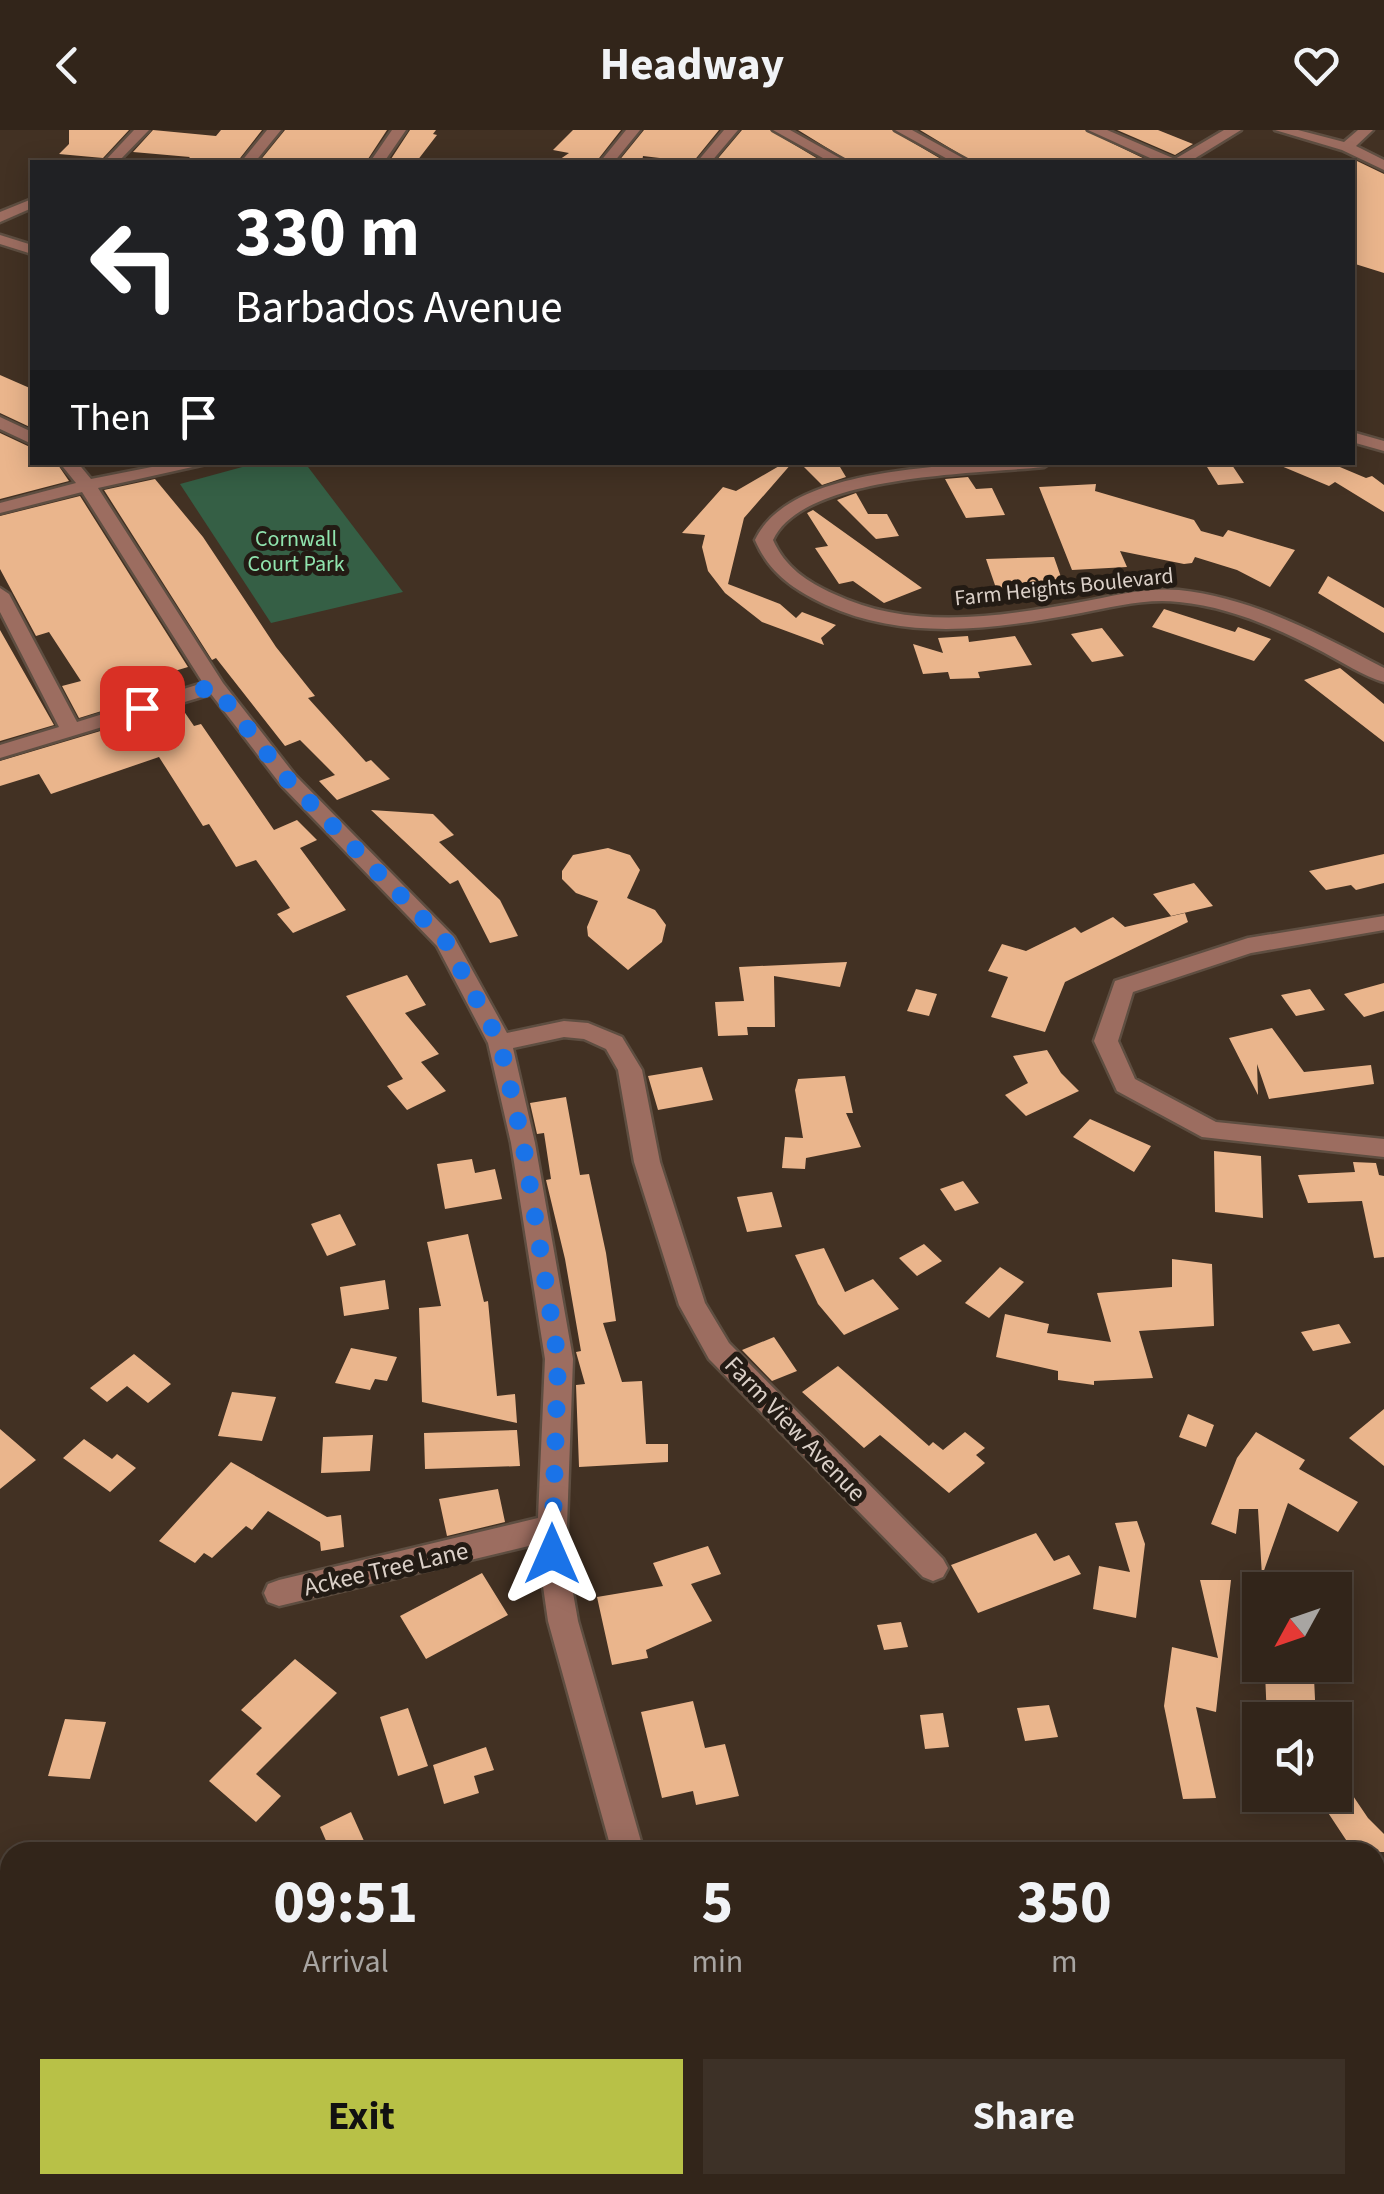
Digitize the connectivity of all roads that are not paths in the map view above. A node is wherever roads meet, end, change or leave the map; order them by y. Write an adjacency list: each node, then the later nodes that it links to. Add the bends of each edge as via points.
1 (142, 130): 14 (street)
2 (274, 130): 15 (street)
3 (399, 130): 16 (street)
4 (633, 130): 17 (street)
5 (731, 130): 13 (street)
6 (780, 130): 18 (street)
7 (902, 130): 19 (street)
8 (1095, 130): 20 (street)
9 (1234, 130): 21 (street)
10 (1282, 130): 12 (street)
11 (1366, 130): 12 (street)
12 (1348, 147): 22 (street)
13 (707, 158)
14 (113, 160)
15 (250, 160)
16 (378, 160)
17 (609, 160)
18 (836, 160)
19 (959, 160)
20 (1165, 160)
21 (1183, 160)
22 (1384, 166)
23 (30, 204): 24 (street)
24 (0, 218)
25 (0, 239): 26 (street)
26 (30, 249)
27 (0, 422): 28 (street)
28 (30, 438)
29 (1355, 438): 30 (street)
30 (1384, 446)
31 (70, 465): 34 (street)
32 (191, 465): 34 (street)
33 (1019, 465): 37 (street, Farm Heights Boulevard, via 842,486 774,520 764,540 772,561 796,582 871,614 964,624 1174,595 1266,616)
34 (87, 485): 35 (street); 38 (street)
35 (0, 508)
36 (0, 594): 39 (street)
37 (1384, 676)
38 (214, 686): 39 (street); 42 (street, via 288,780 446,942)
39 (70, 730): 40 (street)
40 (0, 752)
41 (1384, 922): 43 (street, via 1248,946 1123,987 1106,1042 1126,1084 1211,1131)
42 (500, 1043): 44 (street, via 558,1359); 45 (street, Farm View Avenue, via 564,1029 588,1030 614,1043 630,1070 647,1162 692,1305 719,1351)
43 (1384, 1148)
44 (550, 1527): 46 (street, Ackee Tree Lane); 47 (street, via 563,1621)
45 (933, 1568)
46 (279, 1593)
47 (625, 1842)

